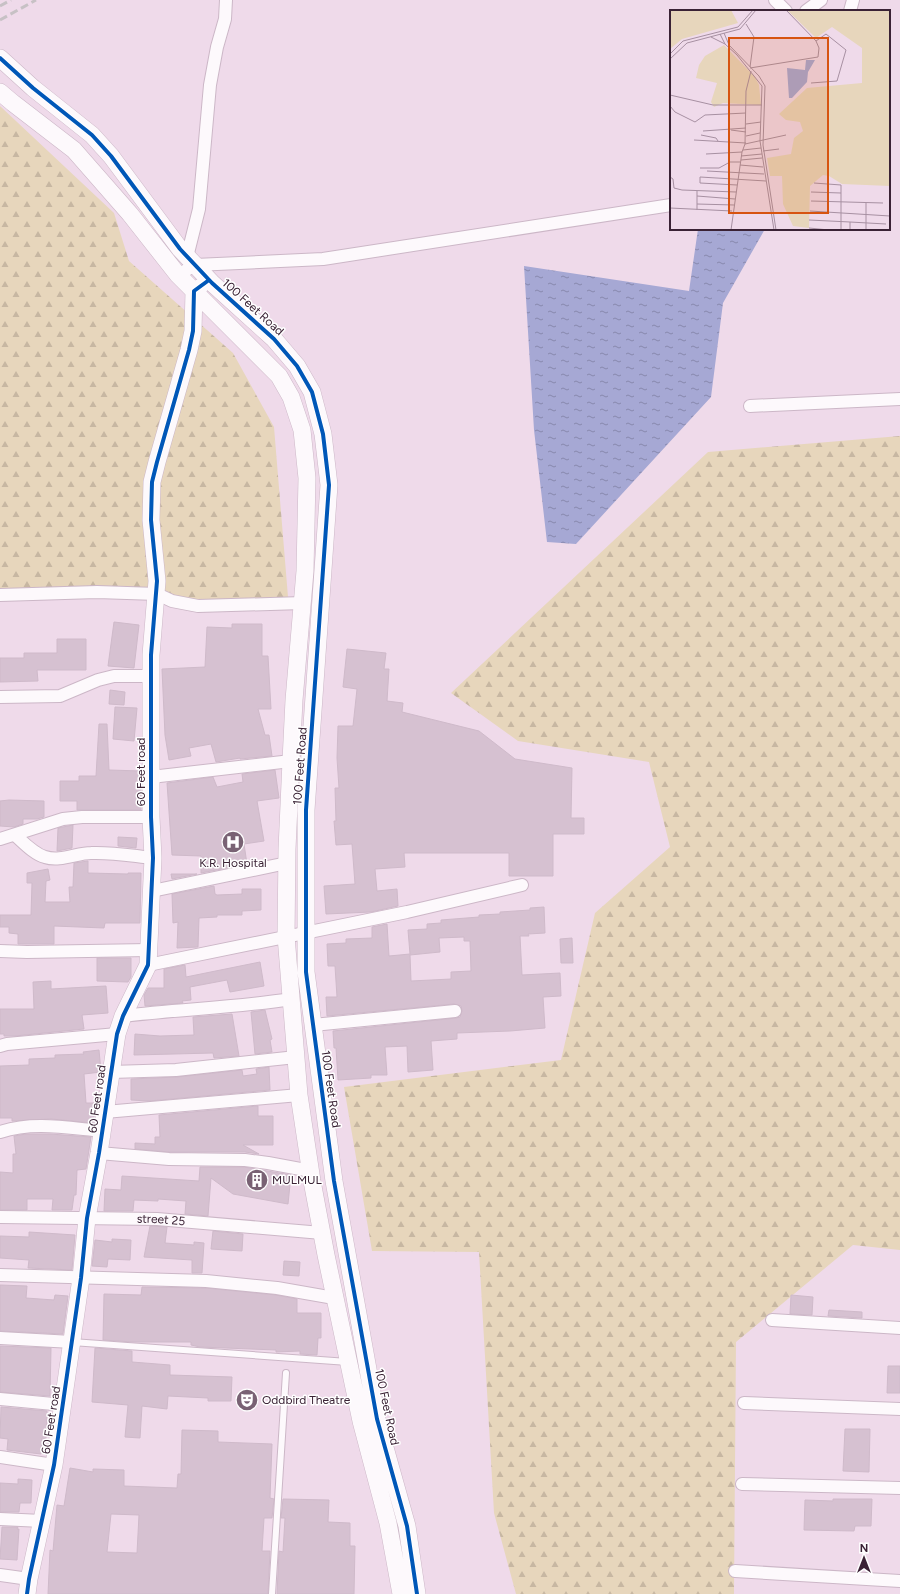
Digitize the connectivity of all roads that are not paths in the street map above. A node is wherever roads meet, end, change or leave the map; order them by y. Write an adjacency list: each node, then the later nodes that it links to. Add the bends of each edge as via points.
1 (226, 0): 11 (street, via 225,19 210,85 199,209)
2 (775, 0): 5 (street)
3 (821, 0): 6 (street)
4 (853, 0): 7 (street)
5 (785, 10)
6 (807, 10)
7 (850, 10)
8 (0, 58): 11 (street, 100 Feet Road, via 92,136 111,156)
9 (0, 92): 12 (street, 100 Feet Road, via 74,150 130,214)
10 (670, 205): 11 (street, via 323,259)
11 (191, 261): 12 (street); 13 (street, 100 Feet Road)
12 (178, 275): 14 (street, 100 Feet Road)
13 (209, 280): 14 (street); 31 (street, 100 Feet Road, via 274,339 297,366 312,392 323,434 329,485 306,810)
14 (194, 291): 18 (street, 60 Feet road, via 193,331 189,350 152,482); 19 (street, 100 Feet Road, via 279,376 293,403 302,430 308,478)
15 (900, 399): 16 (street)
16 (750, 406)
17 (0, 595): 18 (street, via 97,592)
18 (155, 601): 19 (street, via 198,606); 20 (street, 60 Feet road)
19 (303, 603): 22 (street, 100 Feet Road)
20 (151, 676): 21 (street, via 114,676 60,696); 23 (street, 60 Feet road)
21 (0, 697)
22 (291, 761): 23 (street); 28 (street, 100 Feet Road)
23 (151, 777): 24 (street, 60 Feet road)
24 (151, 817): 25 (street, via 82,817 50,823); 27 (street, 60 Feet road)
25 (15, 835): 26 (street); 27 (street, via 37,854 47,858 90,853)
26 (0, 840)
27 (153, 858): 30 (street, 60 Feet road)
28 (287, 863): 30 (street); 32 (street, 100 Feet Road)
29 (522, 885): 31 (street)
30 (152, 891): 34 (street, 60 Feet road)
31 (306, 932): 32 (street); 38 (street, 100 Feet Road, via 306,972)
32 (286, 936): 34 (street); 35 (street, 100 Feet Road)
33 (0, 951): 34 (street)
34 (149, 958): 37 (street, 60 Feet road)
35 (291, 999): 37 (street, via 249,1006); 41 (street, 100 Feet Road)
36 (455, 1011): 38 (street)
37 (123, 1016): 39 (street, 60 Feet road)
38 (313, 1025): 67 (street, 100 Feet Road, via 334,1181 377,1419)
39 (117, 1034): 40 (street, via 67,1037); 42 (street, 60 Feet road)
40 (0, 1046)
41 (296, 1057): 42 (street, via 176,1070); 43 (street, 100 Feet Road)
42 (111, 1072): 44 (street, 60 Feet road)
43 (299, 1095): 44 (street); 48 (street, 100 Feet Road)
44 (105, 1112): 45 (street, 60 Feet road)
45 (102, 1131): 46 (street, via 39,1126); 47 (street, 60 Feet road)
46 (0, 1132)
47 (99, 1153): 48 (street, via 169,1159 245,1160); 50 (street, 60 Feet road)
48 (311, 1171): 51 (street, 100 Feet Road)
49 (0, 1217): 50 (street, street 25)
50 (87, 1218): 51 (street, street 25, via 157,1219); 53 (street, 60 Feet road)
51 (322, 1233): 54 (street, 100 Feet Road)
52 (0, 1275): 53 (street)
53 (82, 1278): 54 (street, via 206,1281 277,1288); 58 (street, 60 Feet road)
54 (334, 1298): 59 (street, 100 Feet Road)
55 (772, 1320): 56 (street)
56 (900, 1328)
57 (0, 1338): 58 (street)
58 (72, 1342): 59 (lane); 63 (street, 60 Feet road)
59 (348, 1362): 70 (street, 100 Feet Road, via 360,1421)
60 (286, 1373): 77 (lane)
61 (0, 1399): 63 (street)
62 (744, 1403): 64 (street)
63 (64, 1405): 66 (street, 60 Feet road)
64 (900, 1408)
65 (0, 1457): 66 (street)
66 (54, 1465): 72 (street, 60 Feet road)
67 (396, 1484): 70 (street); 79 (street, 100 Feet Road, via 407,1526)
68 (742, 1484): 69 (street)
69 (900, 1488)
70 (379, 1490): 78 (street, 100 Feet Road)
71 (0, 1519): 72 (street)
72 (42, 1521): 76 (street, 60 Feet road)
73 (735, 1571): 75 (street)
74 (0, 1575): 76 (street)
75 (900, 1581)
76 (28, 1586)
77 (272, 1594)
78 (401, 1594)
79 (417, 1594)

